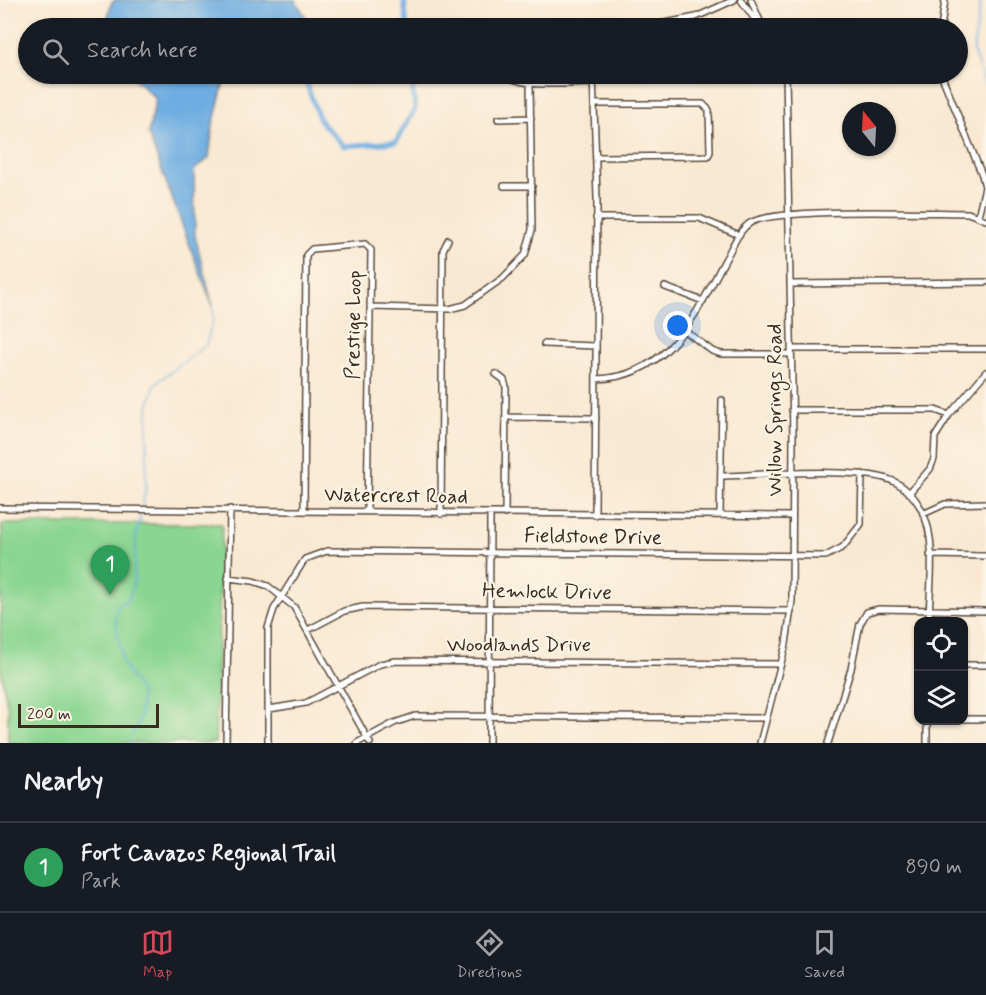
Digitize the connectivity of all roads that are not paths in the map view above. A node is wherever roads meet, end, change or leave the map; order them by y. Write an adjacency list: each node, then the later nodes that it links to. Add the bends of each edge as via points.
1 (734, 0): 5 (street)
2 (741, 0): 6 (street)
3 (751, 0): 7 (street)
4 (945, 0): 8 (street)
5 (691, 18)
6 (754, 18)
7 (758, 18)
8 (942, 18)
9 (530, 84): 14 (street)
10 (593, 84): 13 (street)
11 (786, 84): 19 (street, Willow Springs Road)
12 (945, 84): 20 (street, via 985,188)
13 (594, 104): 16 (street); 16 (street, via 703,104 709,110 708,156)
14 (531, 118): 15 (street); 18 (street)
15 (498, 119)
16 (596, 157): 21 (street)
17 (504, 186): 18 (street)
18 (531, 186): 30 (street, via 532,230 525,255 481,296 465,305)
19 (790, 214): 20 (street); 23 (street, via 757,219); 26 (street, Willow Springs Road)
20 (978, 216): 22 (street)
21 (596, 218): 23 (street, via 699,218); 33 (street)
22 (986, 220)
23 (739, 235): 28 (street)
24 (448, 240): 30 (street, via 443,250)
25 (986, 282): 26 (street)
26 (790, 284): 35 (street, Willow Springs Road)
27 (665, 287): 28 (street)
28 (703, 301): 31 (street)
29 (371, 307): 30 (street); 51 (street, Prestige Loop, via 369,246 308,251); 52 (street, Prestige Loop)
30 (443, 309): 53 (street)
31 (684, 330): 35 (street, via 721,354); 38 (street, via 647,368)
32 (544, 344): 33 (street)
33 (595, 346): 38 (street)
34 (986, 349): 35 (street)
35 (791, 351): 40 (street, Willow Springs Road)
36 (986, 372): 41 (street)
37 (496, 374): 42 (street, via 504,380)
38 (596, 379): 43 (street)
39 (722, 400): 46 (street)
40 (792, 410): 41 (street, via 935,410); 45 (street, Willow Springs Road)
41 (948, 416): 47 (street, via 935,437 930,469)
42 (506, 417): 43 (street); 55 (street)
43 (596, 418): 57 (street)
44 (862, 474): 45 (street); 47 (street, via 887,478); 62 (street, Fieldstone Drive, via 861,524 843,547 826,556)
45 (792, 475): 46 (street); 59 (street, Willow Springs Road)
46 (721, 476): 58 (street)
47 (909, 493): 56 (street)
48 (986, 503): 56 (street, via 945,504)
49 (0, 508): 50 (street, Watercrest Road)
50 (230, 509): 51 (street, Watercrest Road); 64 (street)
51 (304, 510): 52 (street, Watercrest Road)
52 (367, 511): 53 (street, Watercrest Road)
53 (441, 514): 54 (street, Watercrest Road)
54 (490, 514): 55 (street, Watercrest Road); 60 (street)
55 (505, 514): 57 (street, Watercrest Road)
56 (923, 514): 61 (street)
57 (595, 515): 58 (street, Watercrest Road)
58 (720, 515): 59 (street, Watercrest Road)
59 (792, 516): 62 (street, Willow Springs Road)
60 (490, 552): 62 (street, Fieldstone Drive); 65 (street, Fieldstone Drive, via 321,552 305,559); 66 (street)
61 (930, 555): 63 (street); 67 (street)
62 (792, 556): 68 (street, Willow Springs Road)
63 (986, 556)
64 (228, 578): 65 (street, via 253,581); 84 (street)
65 (282, 595): 71 (street); 77 (street, Fieldstone Drive, via 268,628)
66 (489, 608): 68 (street, Hemlock Drive); 71 (street, Hemlock Drive, via 363,607 344,611); 72 (street)
67 (929, 610): 69 (street); 70 (street); 89 (street, via 879,609 863,616)
68 (791, 611): 73 (street, Willow Springs Road)
69 (986, 611)
70 (929, 617)
71 (308, 630): 76 (street)
72 (489, 661): 73 (street, Woodlands Drive); 76 (street, Woodlands Drive, via 395,661 380,664); 78 (street)
73 (780, 664): 79 (street, Willow Springs Road)
74 (968, 665): 75 (street)
75 (986, 665)
76 (339, 686): 77 (street, Woodlands Drive, via 306,703); 83 (street)
77 (268, 709): 85 (street, Fieldstone Drive)
78 (489, 716): 79 (street); 83 (street, via 415,716); 87 (street)
79 (766, 718): 88 (street, Willow Springs Road)
80 (968, 719): 81 (street)
81 (986, 719)
82 (927, 725): 90 (street)
83 (369, 740): 86 (street)
84 (226, 743)
85 (268, 743)
86 (357, 743)
87 (489, 743)
88 (759, 743)
89 (828, 743)
90 (927, 743)

